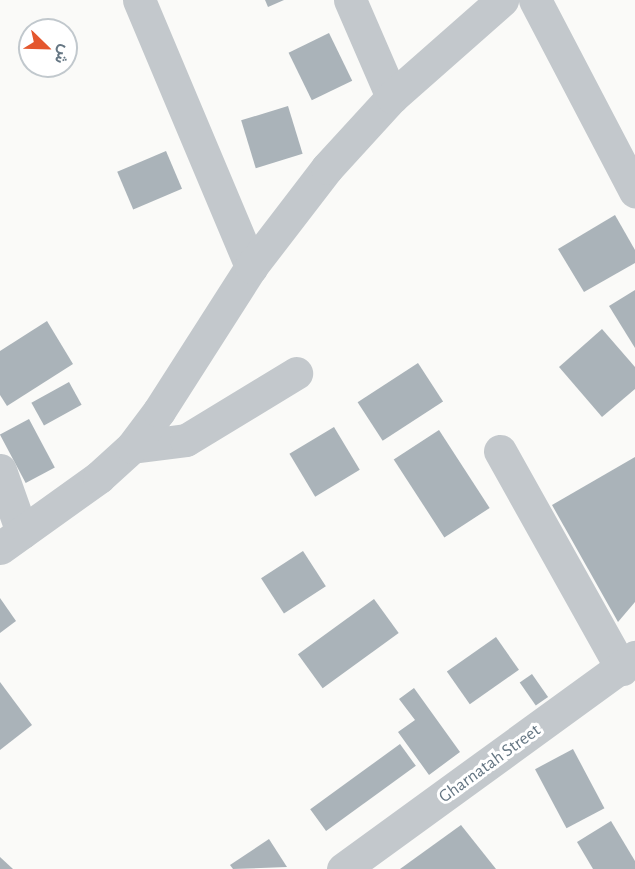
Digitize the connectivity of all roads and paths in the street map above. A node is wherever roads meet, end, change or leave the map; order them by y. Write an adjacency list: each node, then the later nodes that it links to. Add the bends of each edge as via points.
1 (139, 0): 7 (street)
2 (350, 0): 5 (street)
3 (502, 0): 5 (street)
4 (535, 0): 6 (street)
5 (392, 97): 7 (street, via 327,168)
6 (635, 191)
7 (251, 267): 9 (street)
8 (296, 373): 9 (street, via 186,440)
9 (132, 447): 12 (street, via 99,477)
10 (500, 451): 13 (street)
11 (0, 470): 12 (street)
12 (11, 540)
13 (629, 663): 14 (street, Gharnatah Street)
14 (343, 869)

